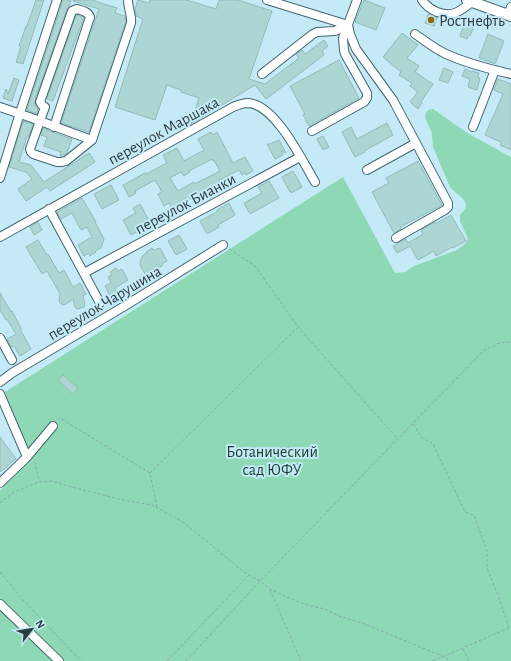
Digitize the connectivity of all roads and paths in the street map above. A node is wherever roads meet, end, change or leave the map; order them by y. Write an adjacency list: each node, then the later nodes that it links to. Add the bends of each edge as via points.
1 (57, 0): 16 (street)
2 (128, 0): 21 (street, via 131,23)
3 (268, 0): 8 (street)
4 (357, 0): 8 (street)
5 (422, 0): 6 (street, via 431,10 448,15 458,12)
6 (470, 1): 7 (main road)
7 (510, 13)
8 (348, 25): 11 (street, via 335,31 313,34); 20 (street, via 343,38 345,54 367,93 367,98); 22 (street, via 356,49 393,100)
9 (415, 34): 10 (street, via 445,53)
10 (495, 70): 12 (street); 19 (street)
11 (262, 74)
12 (511, 74)
13 (0, 107): 16 (street)
14 (45, 107): 15 (street); 15 (street, via 40,102 72,11 77,9 87,12 90,17); 17 (street)
15 (59, 111): 18 (street)
16 (20, 113): 17 (street); 25 (street)
17 (40, 121): 18 (street); 21 (street, via 30,149 33,154 57,162 66,161)
18 (54, 127): 21 (street)
19 (473, 127)
20 (312, 131)
21 (92, 140)
22 (416, 143): 24 (street); 29 (street, via 448,207)
23 (300, 157): 26 (street, переулок Маршака); 27 (street, переулок Маршака, via 282,127 267,112 254,104 241,104); 31 (street, переулок Бианки)
24 (367, 170)
25 (0, 178)
26 (315, 182)
27 (49, 210): 28 (street, переулок Маршака); 31 (street)
28 (0, 237)
29 (396, 238)
30 (223, 245): 33 (path, via 255,266); 37 (street, переулок Чарушина)
31 (84, 273): 32 (street)
32 (100, 303)
33 (298, 327): 41 (path); 43 (path)
34 (0, 338): 36 (street)
35 (511, 342): 39 (path, via 499,343 483,351)
36 (12, 360)
37 (0, 382)
38 (0, 394): 42 (street)
39 (413, 424): 41 (path); 54 (path, via 422,438 433,444 465,512 474,515 488,551 487,568)
40 (53, 426): 42 (street); 43 (path, via 60,418)
41 (398, 439): 50 (path)
42 (27, 456): 44 (path, via 35,462); 45 (street)
43 (150, 473): 47 (path)
44 (39, 482): 46 (path, via 14,492); 47 (path, via 52,481)
45 (0, 483)
46 (0, 503)
47 (157, 507): 49 (path, via 182,522)
48 (0, 572): 58 (path)
49 (249, 575): 50 (path); 59 (path)
50 (260, 581): 51 (path); 60 (path)
51 (270, 589): 56 (path); 61 (path)
52 (0, 604): 57 (street)
53 (511, 627): 54 (path)
54 (509, 628): 55 (path)
55 (463, 648): 56 (path); 64 (path)
56 (442, 656): 62 (path); 63 (path)
57 (59, 661)
58 (81, 661)
59 (167, 661)
60 (186, 661)
61 (302, 661)
62 (433, 661)
63 (450, 661)
64 (469, 661)

